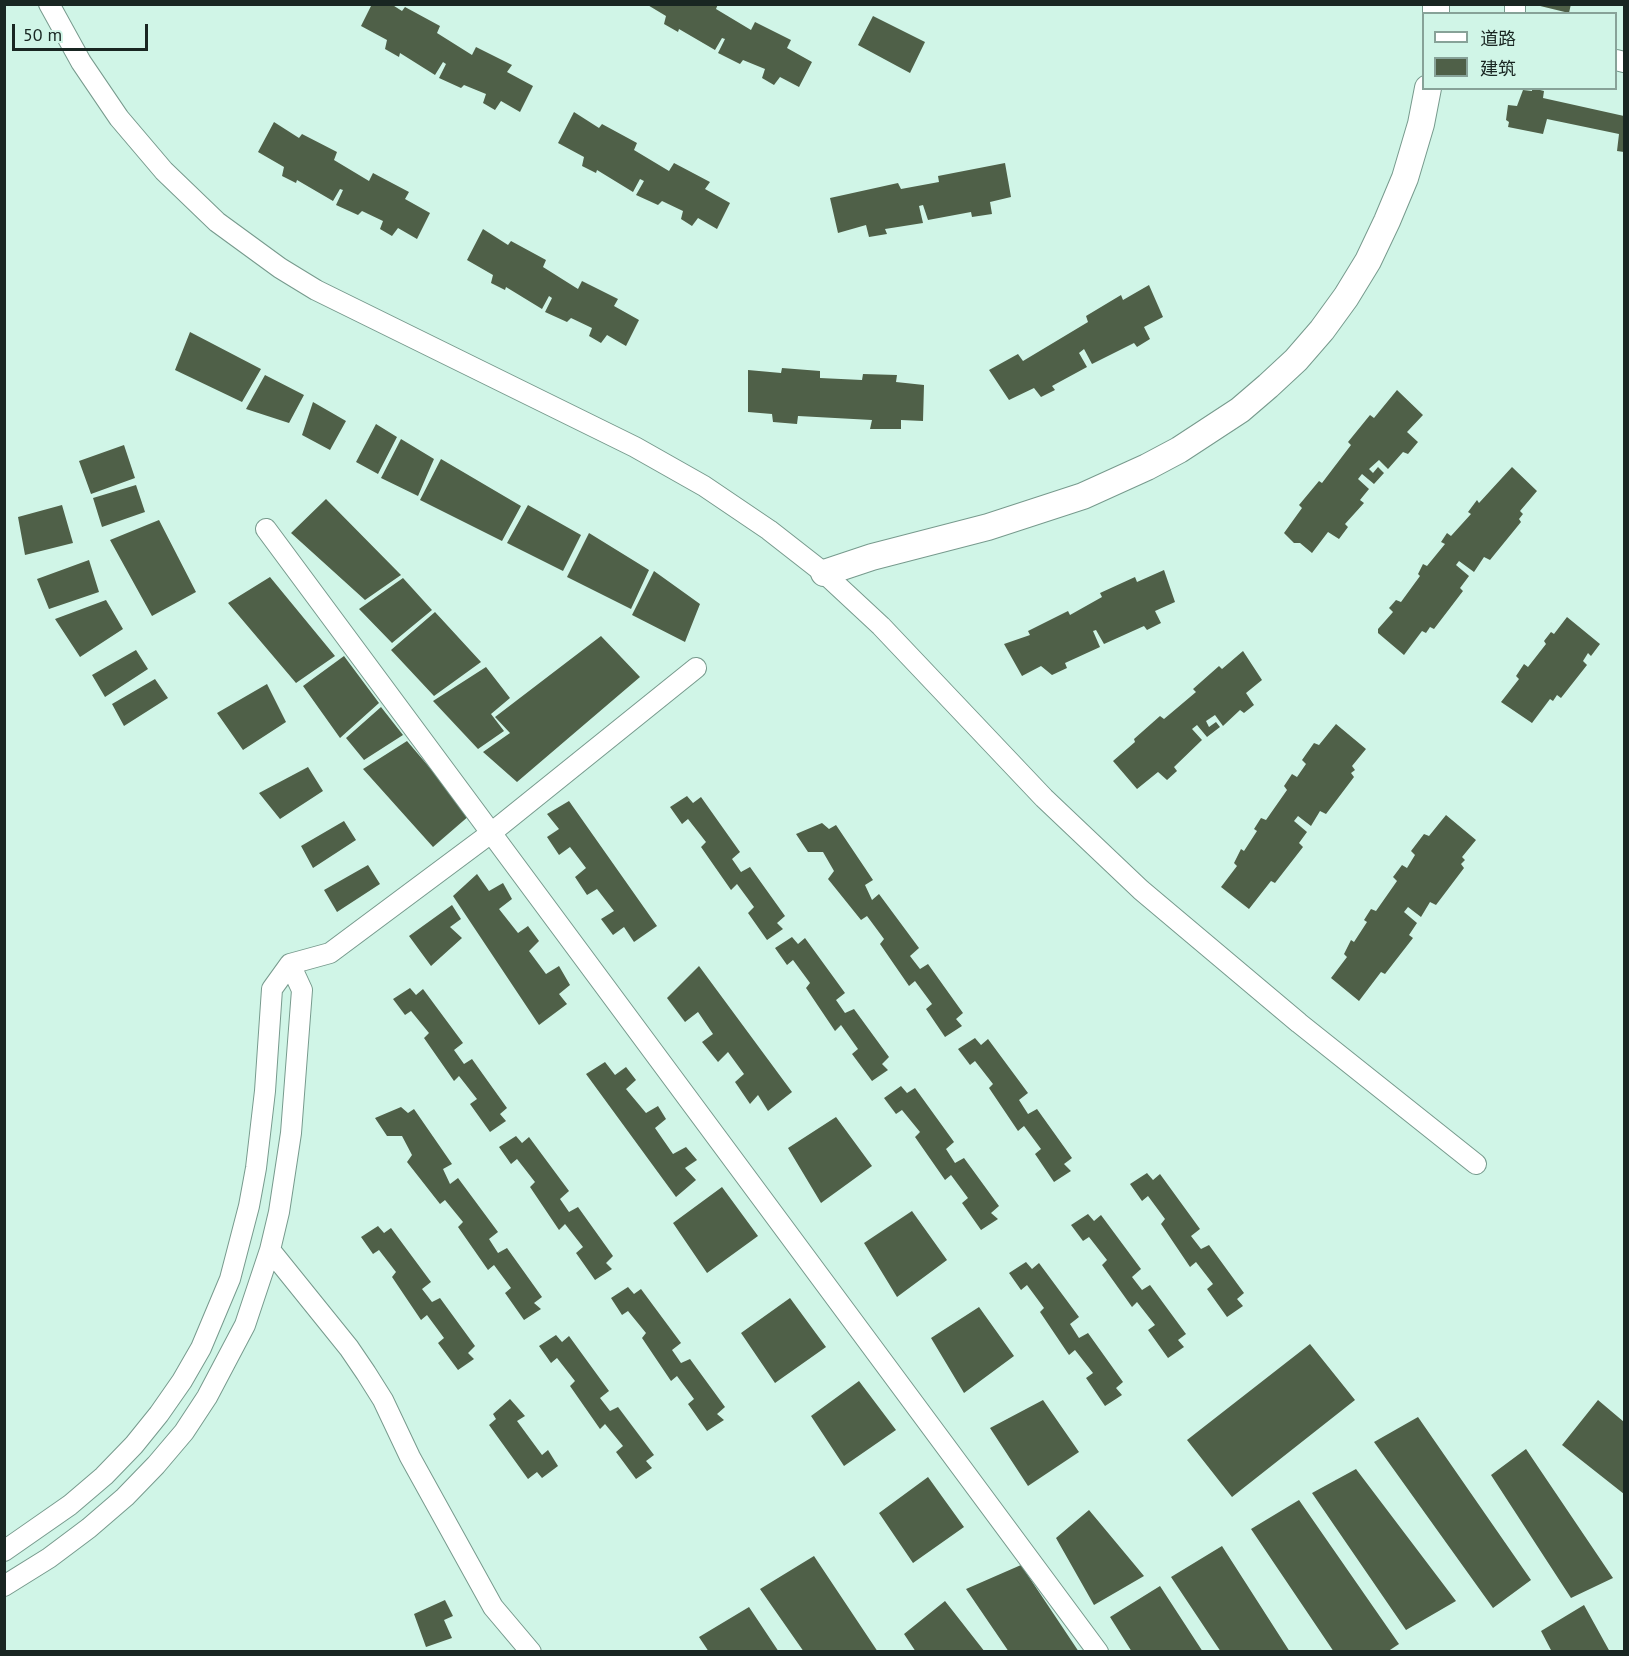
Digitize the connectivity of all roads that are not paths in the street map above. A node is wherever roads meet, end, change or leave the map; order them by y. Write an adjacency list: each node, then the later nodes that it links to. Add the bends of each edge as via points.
1 (49, 4): 4 (street, via 99,90 141,145 189,197 247,246 316,290 682,472 748,514)
2 (1428, 90): 4 (street, via 1405,178 1368,261 1322,330 1296,360 1240,410 1179,450 1083,496)
3 (266, 529): 6 (street)
4 (824, 573): 8 (street, via 916,662 1044,798 1141,890)
5 (696, 668): 6 (street)
6 (491, 832): 7 (street, via 330,953); 13 (street)
7 (290, 964): 9 (street, via 302,990 296,1083 286,1173); 10 (street, via 272,989 266,1091 249,1206 230,1278 201,1348 159,1414 126,1453 70,1505)
8 (1476, 1164)
9 (270, 1250): 11 (street, via 227,1362 184,1432 125,1497 89,1528); 12 (street, via 366,1373 493,1607)
10 (4, 1551)
11 (4, 1586)
12 (531, 1652)
13 (1098, 1652)

